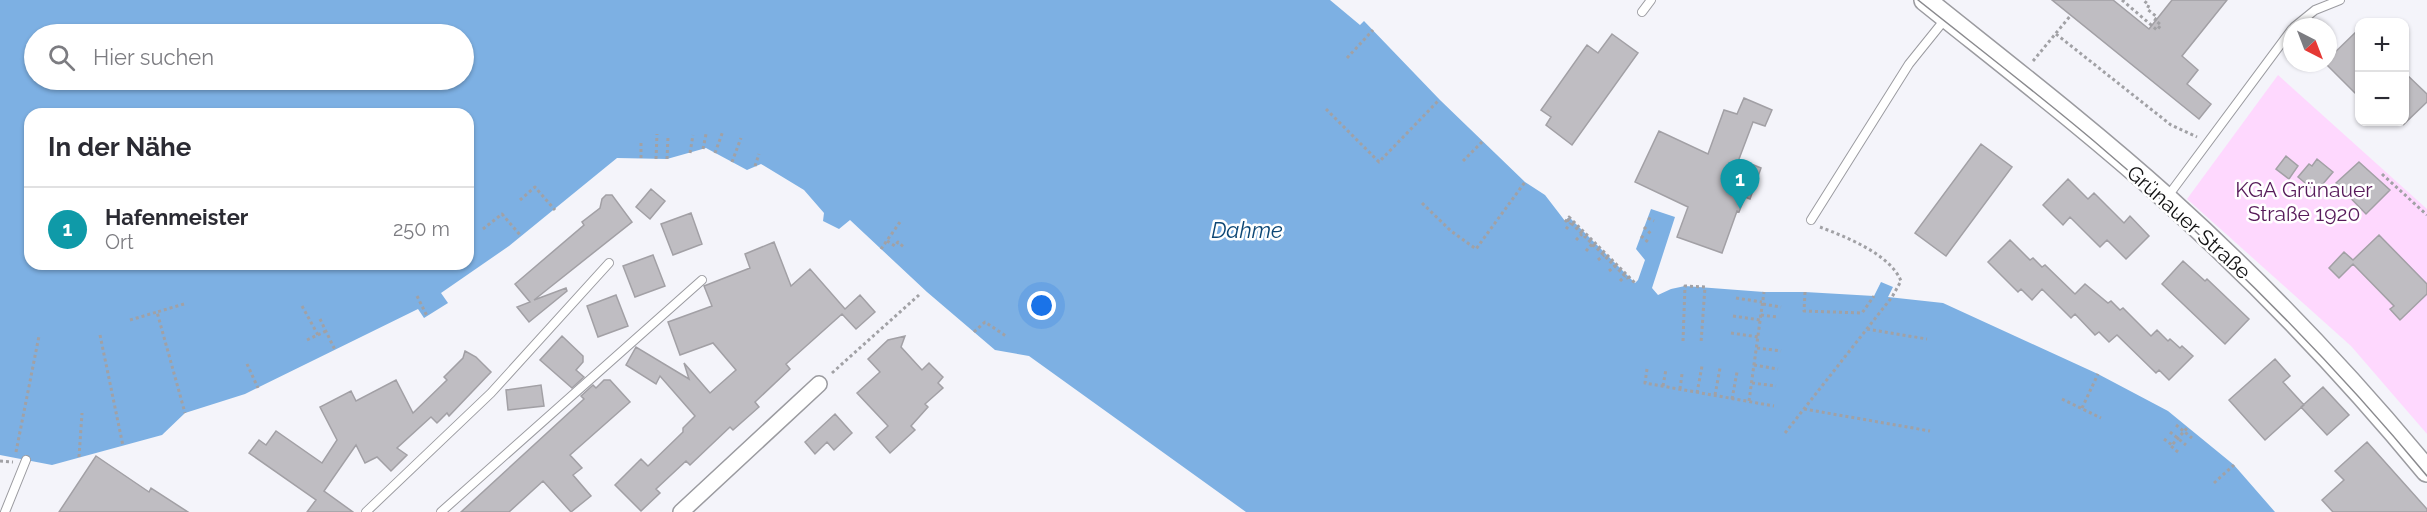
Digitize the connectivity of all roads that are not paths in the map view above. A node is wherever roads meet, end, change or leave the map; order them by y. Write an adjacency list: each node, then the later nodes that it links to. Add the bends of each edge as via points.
1 (1652, 0): 4 (lane)
2 (1925, 0): 5 (main road, Grünauer Straße)
3 (2340, 0): 6 (lane)
4 (1642, 12)
5 (1947, 17): 8 (main road, Grünauer Straße); 9 (lane, via 1909,64)
6 (2305, 18)
7 (2283, 42): 8 (lane)
8 (2166, 199): 14 (main road, Grünauer Straße, via 2271,298 2378,412)
9 (1811, 220)
10 (609, 263): 16 (lane, via 491,393)
11 (702, 280): 17 (lane)
12 (819, 384): 18 (street)
13 (26, 460): 15 (lane)
14 (2427, 471)
15 (5, 512)
16 (366, 512)
17 (441, 512)
18 (681, 512)

